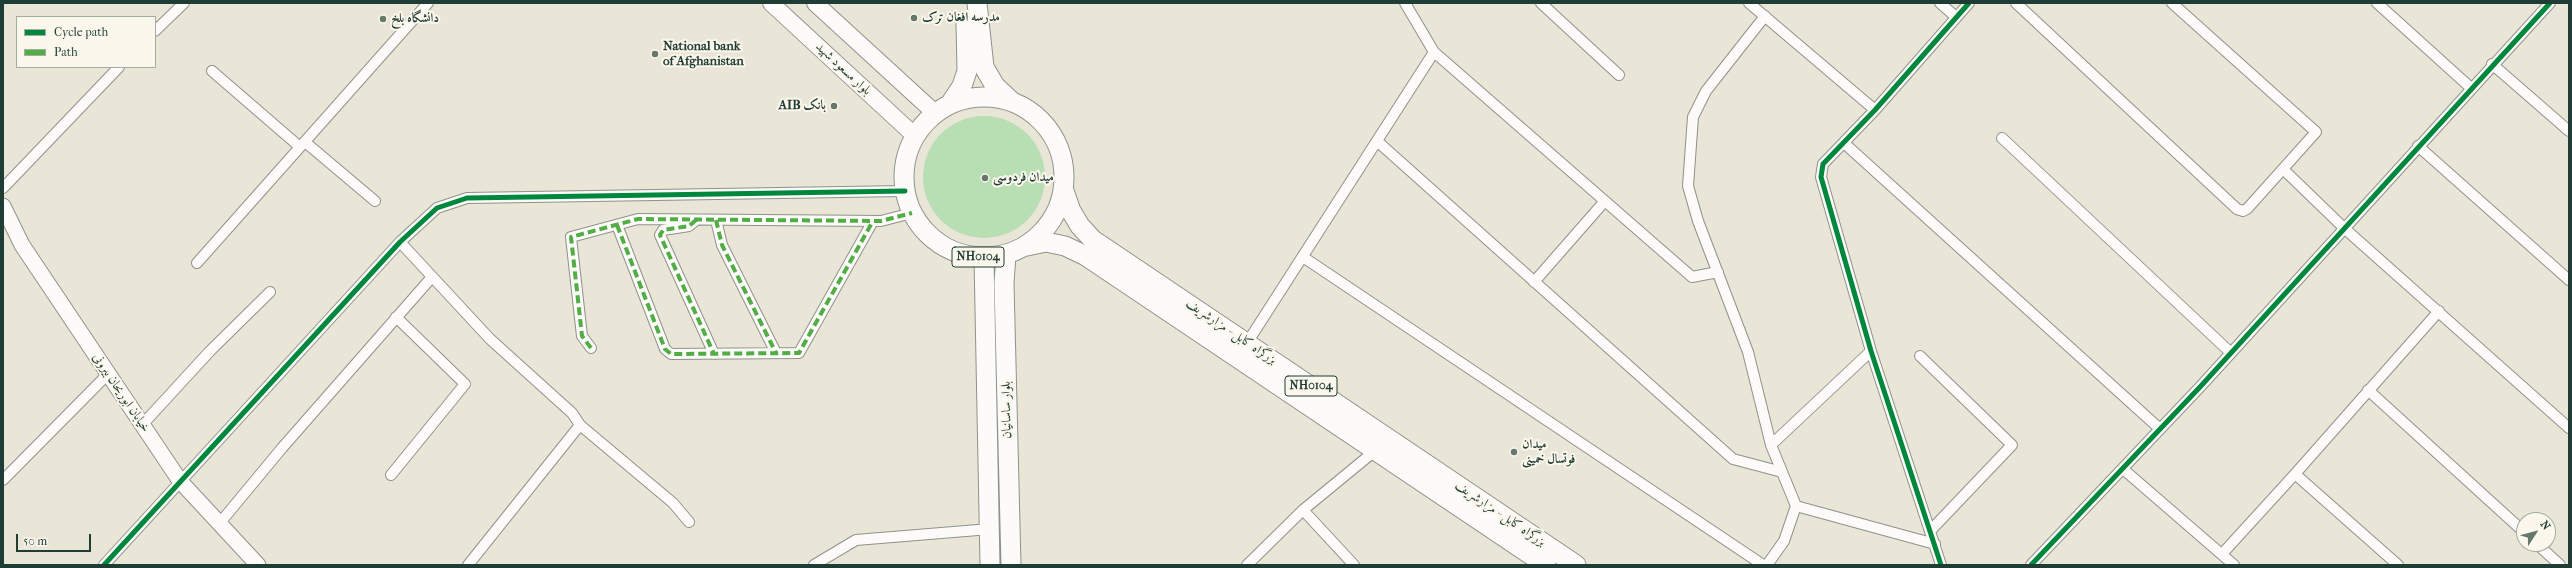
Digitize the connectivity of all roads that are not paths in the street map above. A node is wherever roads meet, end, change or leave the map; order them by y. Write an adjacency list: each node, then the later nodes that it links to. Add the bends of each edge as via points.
1 (184, 3): 18 (street)
2 (428, 3): 33 (street)
3 (771, 3): 29 (main road, بلوار مسعود شهید)
4 (815, 3): 26 (main road)
5 (965, 3): 26 (highway, NH0104, via 967,71 962,86)
6 (978, 3): 25 (highway, NH0104, via 984,67 995,86)
7 (1405, 3): 19 (street)
8 (1541, 3): 23 (street)
9 (1749, 3): 16 (street)
10 (1940, 3): 17 (street)
11 (1969, 3): 17 (street)
12 (2016, 3): 35 (street, via 2237,209 2248,209)
13 (2172, 3): 35 (street, via 2316,132)
14 (2377, 3): 24 (street)
15 (2550, 3): 20 (street)
16 (1765, 16): 27 (street); 54 (street, via 1706,91 1693,117 1688,186)
17 (1956, 18): 27 (street)
18 (156, 30)
19 (1434, 52): 31 (street); 40 (street)
20 (2492, 64): 24 (street); 28 (street)
21 (118, 68): 36 (street)
22 (212, 71): 33 (street)
23 (1619, 75)
24 (2471, 88): 34 (street)
25 (1011, 101): 26 (highway, NH0104, via 990,97 970,98); 38 (highway, NH0104, via 1031,112 1047,127 1059,147)
26 (943, 108): 29 (highway, NH0104)
27 (1875, 110): 32 (street)
28 (2569, 131)
29 (915, 136): 37 (highway, NH0104, via 905,163)
30 (2002, 138): 64 (street)
31 (1377, 141): 51 (street); 57 (street)
32 (1844, 143): 63 (street, via 1823,164 1821,177); 73 (street)
33 (303, 144): 39 (street); 53 (street)
34 (2418, 146): 47 (street); 56 (street)
35 (2283, 169): 47 (street)
36 (3, 188)
37 (905, 191): 42 (highway, NH0104); 48 (street, via 467,198 437,208)
38 (1064, 191): 49 (highway, NH0104, via 1057,213 1044,231); 61 (highway, بزرگراه کابل - مزارشریف / NH0104, via 1077,221 1093,240)
39 (375, 200)
40 (1604, 202): 54 (street, via 1692,277); 57 (street)
41 (3, 206): 68 (street, خیابان ابوریحان بیرونی, via 22,245)
42 (912, 213): 45 (street); 52 (highway, NH0104, via 922,228 940,244 967,256)
43 (696, 220): 44 (street); 46 (street, via 638,219); 66 (street, via 689,226 663,230 660,235)
44 (716, 220): 45 (street); 65 (street, via 722,245)
45 (873, 221): 65 (street, via 799,353)
46 (617, 226): 62 (street, via 571,237 582,336); 66 (street, via 665,349 671,354)
47 (2344, 228): 59 (street); 64 (street)
48 (400, 242): 55 (street); 81 (street)
49 (1027, 246): 50 (highway, NH0104); 75 (highway, بزرگراه کابل - مزارشریف / NH0104, via 1046,242 1065,246 1086,256)
50 (1006, 255): 52 (highway, NH0104); 98 (highway, بلوار ساسانیان, via 1004,283)
51 (1303, 257): 61 (street); 102 (street)
52 (984, 258): 87 (highway, بلوار ساسانیان)
53 (197, 263)
54 (1718, 272): 74 (street, via 1748,352)
55 (432, 277): 60 (street); 71 (street, via 490,339 572,413)
56 (2569, 280)
57 (1534, 282): 77 (street, via 1733,459)
58 (270, 292): 70 (street, via 210,351)
59 (2439, 311): 69 (street); 72 (street)
60 (396, 317): 79 (street, via 465,384); 85 (street)
61 (1247, 343): 101 (highway, بزرگراه کابل - مزارشریف / NH0104)
62 (591, 348)
63 (1870, 351): 74 (street); 88 (street)
64 (2231, 352): 73 (street)
65 (776, 353): 66 (street)
66 (714, 354)
67 (1920, 356): 88 (street, via 2012,445)
68 (108, 374): 70 (street, خیابان ابوریحان بیرونی); 80 (street)
69 (2368, 390): 78 (street); 86 (street)
70 (142, 425): 81 (street, خیابان ابوریحان بیرونی)
71 (580, 425): 84 (street, via 673,503); 95 (street)
72 (2569, 428)
73 (2160, 429): 76 (street)
74 (1771, 445): 77 (street)
75 (1376, 450): 83 (street); 92 (highway, بزرگراه کابل - مزارشریف / NH0104)
76 (2122, 469): 91 (street); 105 (street)
77 (1782, 472): 82 (street)
78 (2295, 474): 91 (street); 107 (street)
79 (391, 475)
80 (3, 480)
81 (180, 481): 85 (street, خیابان ابوریحان بیرونی); 93 (street)
82 (1796, 506): 89 (street); 103 (street, via 1784,541)
83 (1303, 510): 99 (street); 100 (street)
84 (689, 522)
85 (219, 524): 94 (street, خیابان ابوریحان بیرونی)
86 (2516, 525)
87 (990, 529): 96 (street, via 856,540); 97 (highway, بلوار ساسانیان)
88 (1931, 530): 89 (street)
89 (1935, 544): 104 (street)
90 (2546, 552): 108 (street)
91 (2222, 554): 106 (street)
92 (1535, 562)
93 (104, 565)
94 (258, 565)
95 (468, 565)
96 (814, 565)
97 (990, 565)
98 (1011, 565)
99 (1246, 565)
100 (1354, 565)
101 (1576, 565)
102 (1763, 565)
103 (1767, 565)
104 (1941, 565)
105 (2032, 565)
106 (2234, 565)
107 (2398, 565)
108 (2560, 565)

